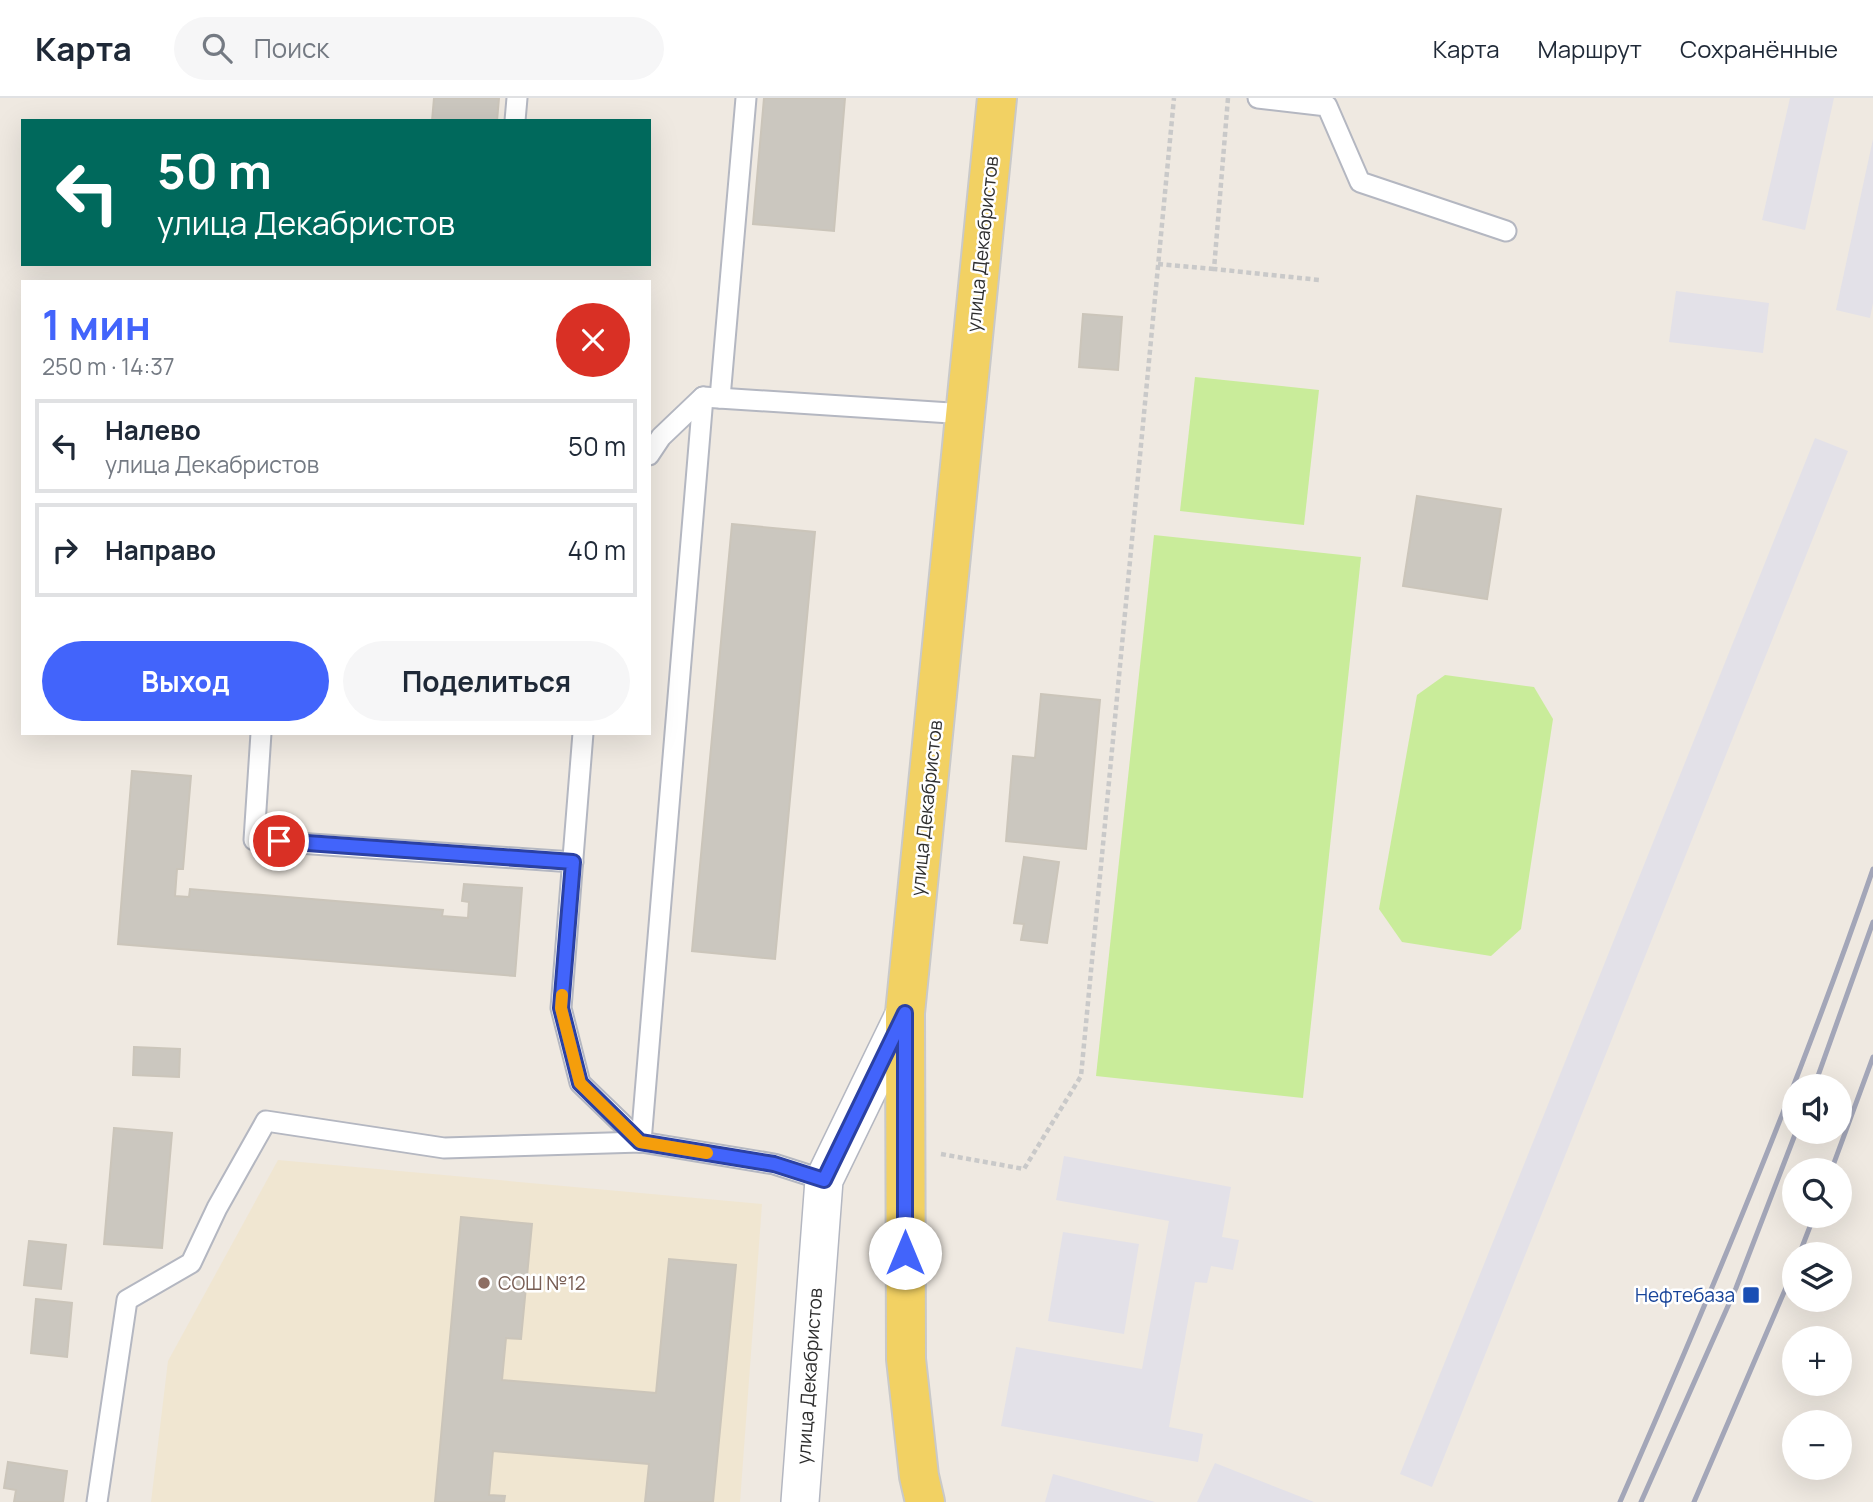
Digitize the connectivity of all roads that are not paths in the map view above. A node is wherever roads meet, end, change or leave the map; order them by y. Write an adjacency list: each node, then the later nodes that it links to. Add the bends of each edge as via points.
1 (517, 98): 5 (lane)
2 (746, 98): 7 (lane)
3 (997, 98): 8 (main road, улица Декабристов)
4 (1258, 98): 6 (lane, via 1327,106 1360,182)
5 (515, 119)
6 (1506, 231)
7 (712, 397): 8 (lane); 9 (lane, via 661,437); 14 (lane)
8 (966, 414): 13 (main road, улица Декабристов)
9 (651, 452)
10 (261, 735): 12 (lane, via 254,839)
11 (583, 735): 12 (lane)
12 (573, 862): 14 (lane, via 561,1008 580,1083)
13 (905, 1013): 15 (street, улица Декабристов); 18 (main road, via 906,1359)
14 (640, 1142): 15 (lane, via 774,1164); 16 (lane, via 444,1148 266,1121 191,1263 127,1300)
15 (824, 1180): 17 (street, улица Декабристов)
16 (97, 1502)
17 (800, 1502)
18 (925, 1502)

